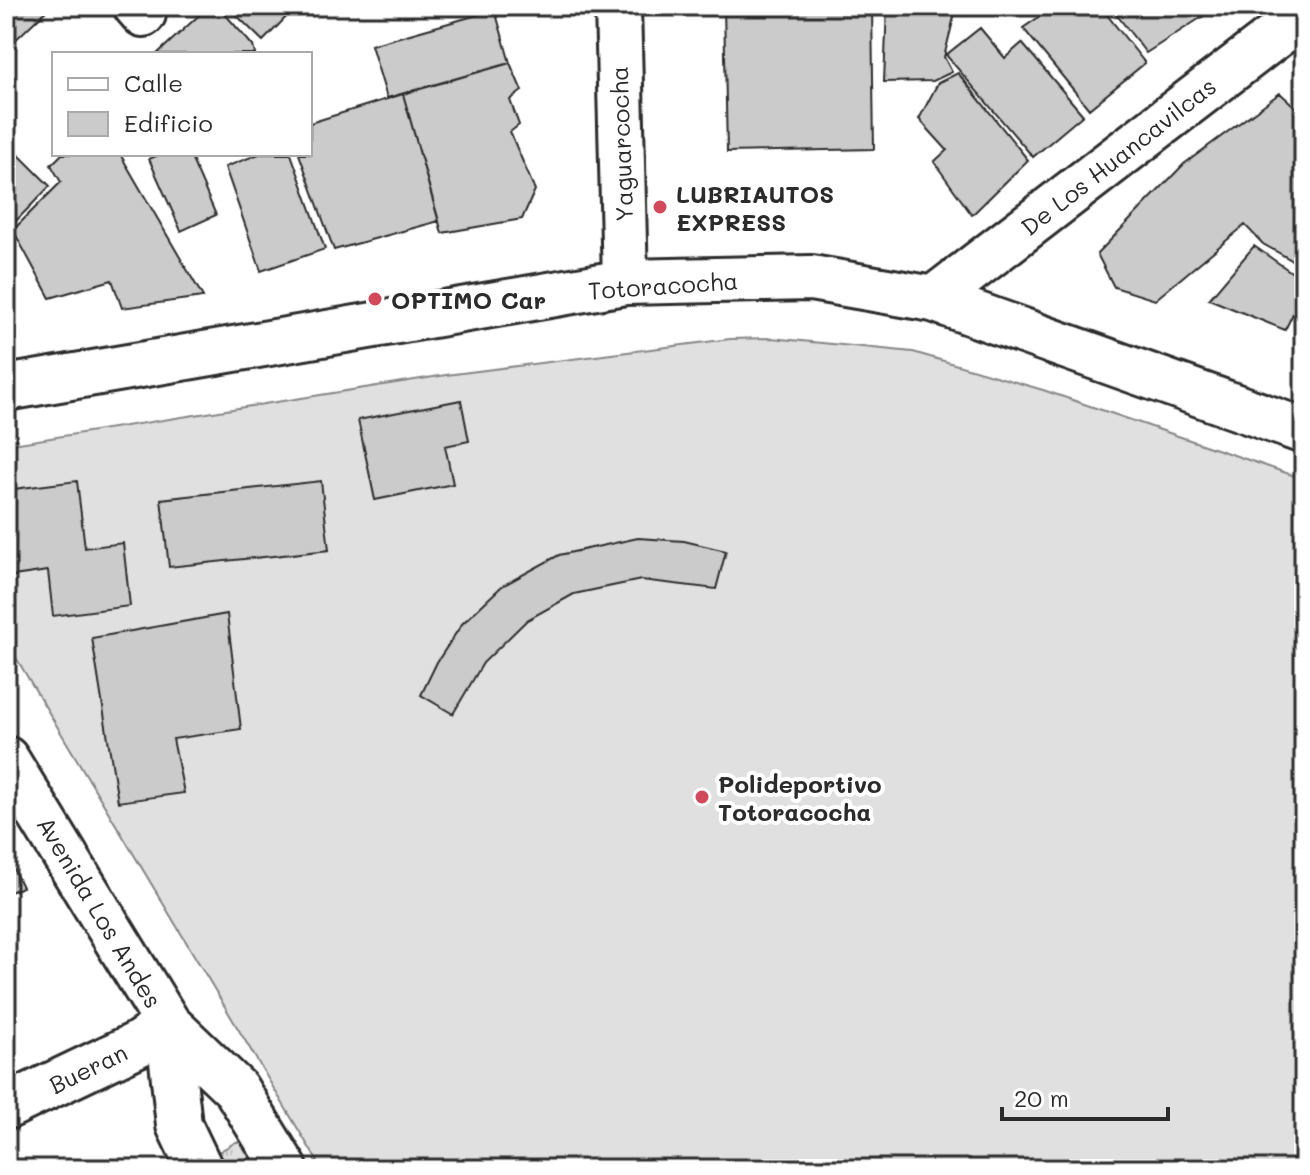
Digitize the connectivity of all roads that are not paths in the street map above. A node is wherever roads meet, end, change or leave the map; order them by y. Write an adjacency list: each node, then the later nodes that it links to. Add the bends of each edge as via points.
1 (618, 6): 3 (street, Yaguarcocha)
2 (1285, 16): 4 (street, De Los Huancavilcas)
3 (625, 282): 4 (street, Totoracocha, via 811,278); 5 (street, Totoracocha)
4 (933, 299): 6 (street, Totoracocha)
5 (6, 388)
6 (1304, 431)
7 (6, 759): 8 (street, Avenida Los Andes)
8 (168, 1024): 9 (street, Bueran, via 138,1044); 10 (street, Avenida Los Andes, via 179,1125); 11 (street, Avenida Los Andes, via 236,1089)
9 (6, 1107)
10 (200, 1169)
11 (285, 1169)

